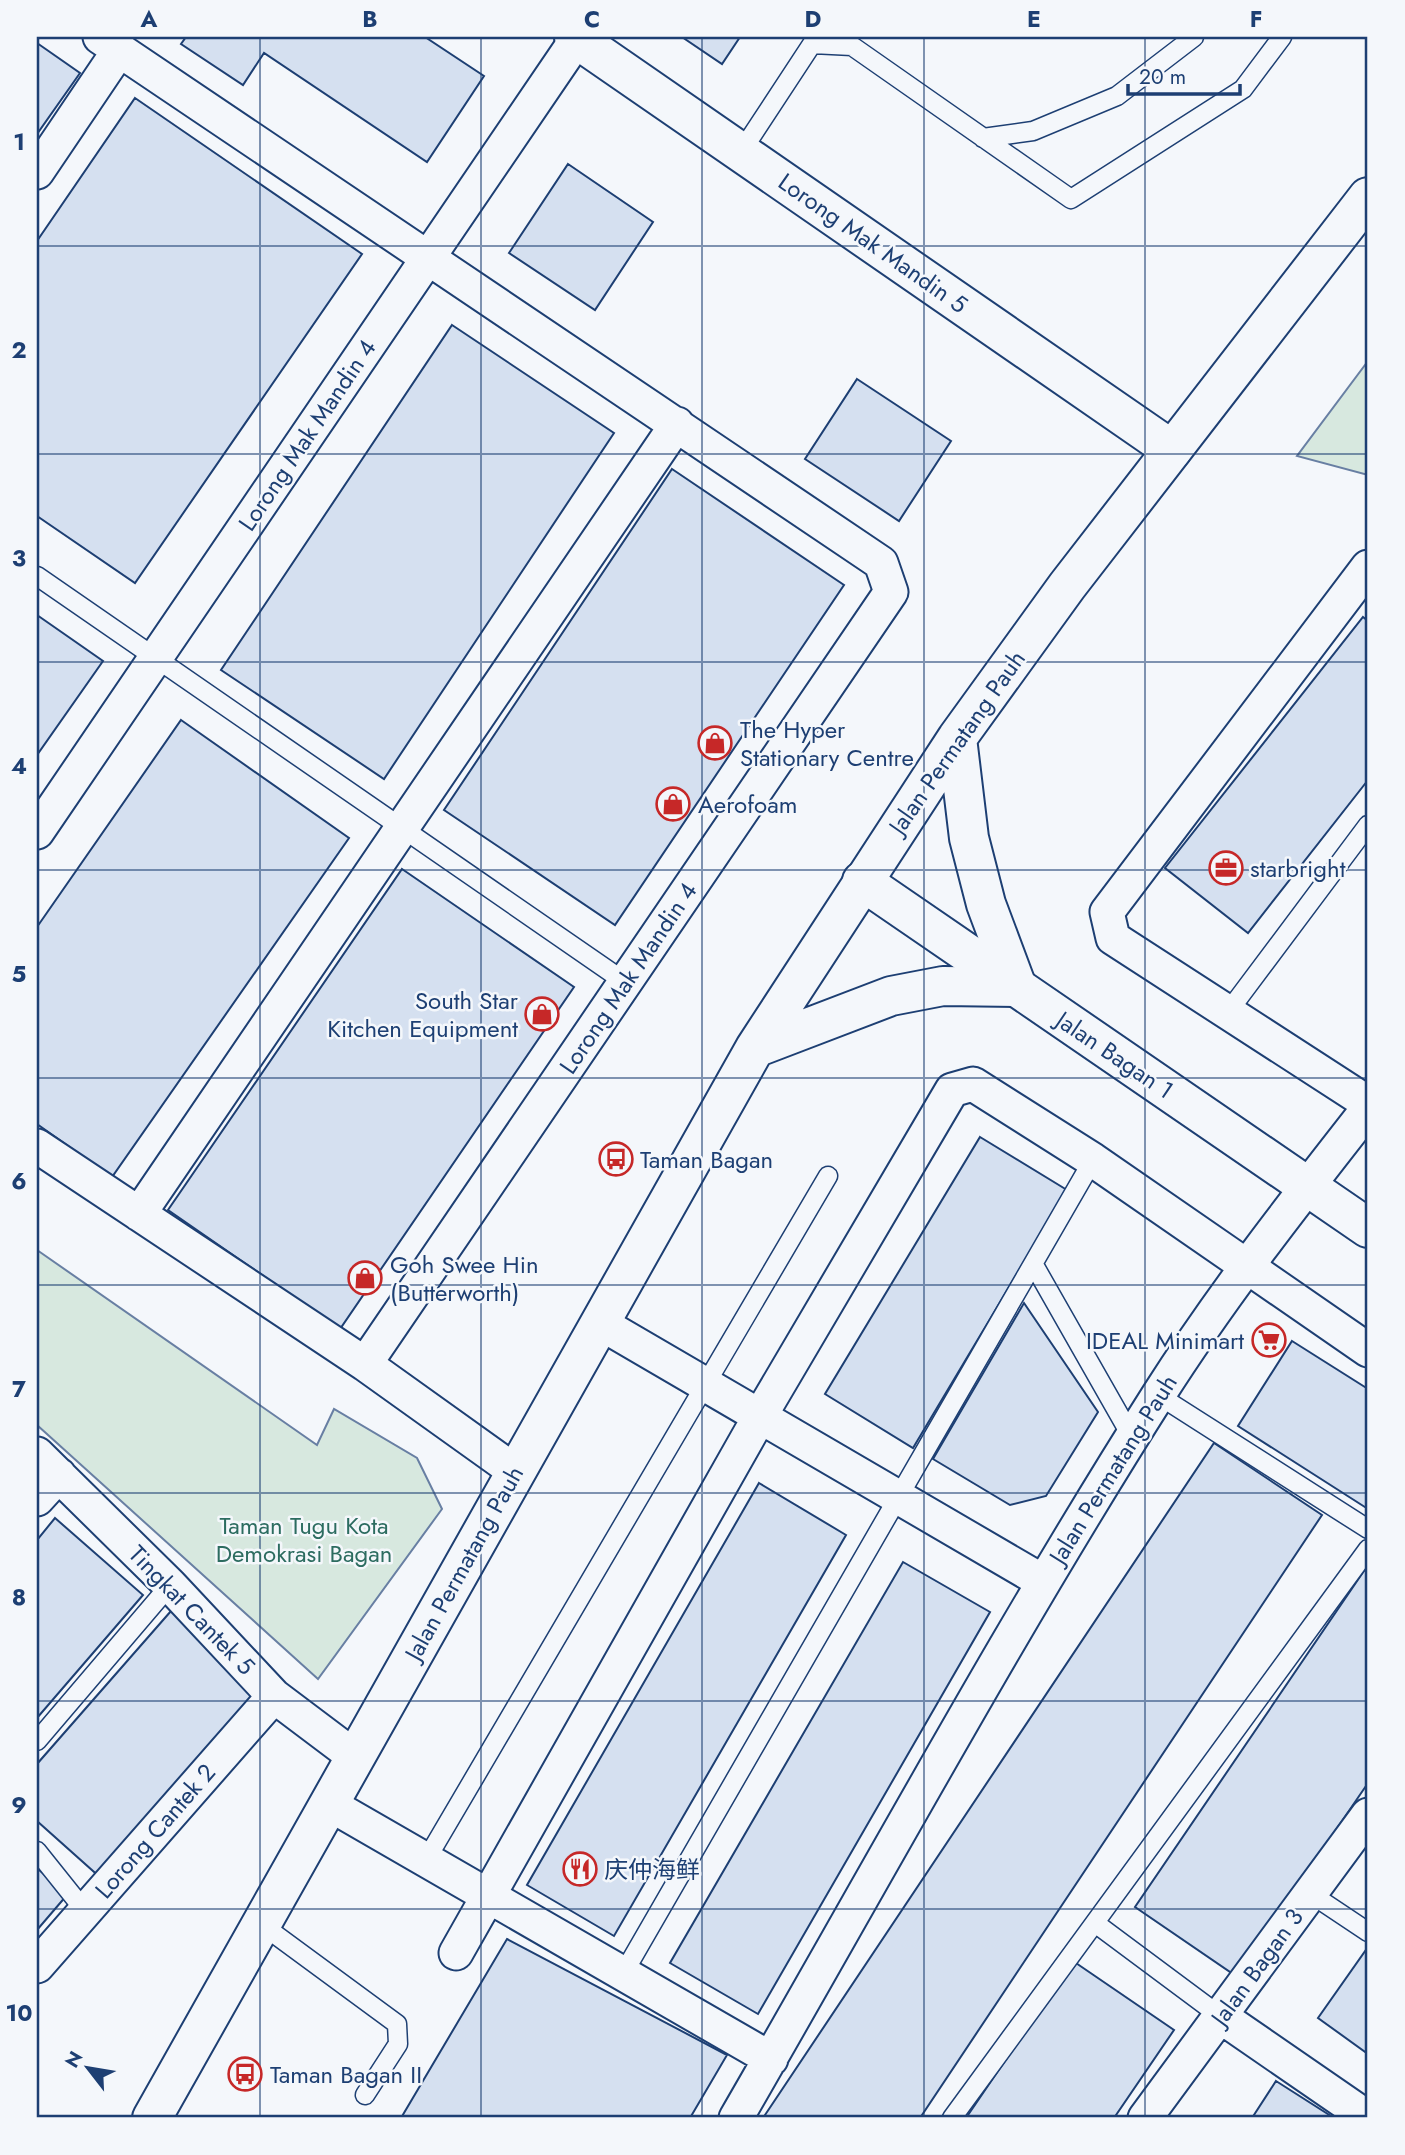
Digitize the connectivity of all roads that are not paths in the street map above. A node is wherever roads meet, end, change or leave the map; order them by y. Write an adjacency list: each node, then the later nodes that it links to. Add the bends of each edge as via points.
1 (1194, 37): 6 (lane, via 1116,96 1033,131)
2 (1282, 37): 6 (lane, via 1243,89 1071,199)
3 (576, 38): 7 (main road, Lorong Mak Mandin 5); 10 (street, Lorong Mak Mandin 4)
4 (817, 40): 6 (lane, via 852,46); 7 (lane)
5 (110, 43): 8 (street); 10 (street)
6 (983, 138)
7 (741, 152): 12 (main road, Lorong Mak Mandin 5)
8 (37, 172)
9 (1368, 197): 12 (main road, Jalan Permatang Pauh)
10 (429, 256): 11 (street); 15 (street, Lorong Mak Mandin 4)
11 (677, 424): 18 (street); 21 (street, Lorong Mak Mandin 4, via 881,563 891,592)
12 (1172, 450): 16 (main road, Jalan Permatang Pauh)
13 (1368, 567): 23 (street, via 1107,912 1113,938)
14 (37, 576): 15 (lane)
15 (155, 657): 18 (lane); 19 (street, Lorong Mak Mandin 4)
16 (957, 738): 20 (main road, Jalan Permatang Pauh); 22 (main road, via 969,838 986,904)
17 (1368, 825): 23 (lane)
18 (403, 828): 21 (lane); 31 (street)
19 (37, 832)
20 (862, 881): 22 (main road, Jalan Bagan 1); 24 (main road, Jalan Permatang Pauh)
21 (625, 982): 37 (street, Lorong Mak Mandin 4)
22 (1017, 987): 24 (main road, via 943,986 891,996); 30 (main road, Jalan Bagan 1)
23 (1228, 1012): 25 (street)
24 (755, 1048): 35 (main road, Jalan Permatang Pauh)
25 (1368, 1103)
26 (1368, 1110): 30 (street, Jalan Permatang Pauh)
27 (37, 1146): 31 (street)
28 (1093, 1160): 33 (lane); 34 (street); 40 (street, via 973,1084 952,1090)
29 (828, 1176): 38 (lane)
30 (1308, 1186): 32 (main road, Jalan Bagan 1); 34 (street, Jalan Permatang Pauh)
31 (139, 1214): 37 (street)
32 (1368, 1228)
33 (1034, 1265): 41 (lane); 44 (lane)
34 (1246, 1267): 36 (street); 39 (street, Jalan Permatang Pauh)
35 (600, 1323): 38 (street, Jalan Permatang Pauh); 43 (main road, Jalan Permatang Pauh)
36 (1368, 1350)
37 (365, 1364): 43 (street)
38 (706, 1385): 40 (street, Jalan Permatang Pauh); 56 (lane)
39 (1158, 1395): 41 (street, Jalan Permatang Pauh); 46 (lane)
40 (760, 1416): 44 (street, Jalan Permatang Pauh); 58 (street)
41 (1133, 1439): 48 (street, Jalan Permatang Pauh)
42 (48, 1464): 45 (street); 49 (street, Tingkat Cantek 5)
43 (516, 1472): 52 (main road, Jalan Permatang Pauh)
44 (899, 1497): 48 (street, Jalan Permatang Pauh); 65 (lane)
45 (37, 1499)
46 (1368, 1530)
47 (1368, 1549): 60 (lane)
48 (1042, 1581): 67 (street, Jalan Permatang Pauh)
49 (170, 1585): 50 (street, Tingkat Cantek 5); 51 (lane)
50 (274, 1696): 52 (street, Tingkat Cantek 5); 59 (street, Lorong Cantek 2)
51 (37, 1741)
52 (355, 1757): 53 (main road, Jalan Permatang Pauh)
53 (329, 1804): 56 (street); 61 (main road, Jalan Permatang Pauh)
54 (1368, 1815): 57 (street, Jalan Bagan 3)
55 (37, 1851): 59 (lane)
56 (426, 1860): 58 (street)
57 (1311, 1894): 62 (lane); 66 (street, Jalan Bagan 3)
58 (489, 1896): 63 (street); 65 (street)
59 (85, 1911): 64 (street, Lorong Cantek 2)
60 (1095, 1923): 66 (lane); 71 (lane)
61 (261, 1924): 68 (lane, via 397,2024 398,2044); 69 (main road, Jalan Permatang Pauh)
62 (1368, 1932)
63 (456, 1953)
64 (37, 1966)
65 (623, 1973): 67 (street)
66 (1220, 2016): 72 (street, Jalan Bagan 3); 73 (street)
67 (771, 2059): 70 (street, Jalan Permatang Pauh)
68 (365, 2095)
69 (152, 2118)
70 (736, 2118)
71 (952, 2118)
72 (1146, 2118)
73 (1368, 2118)

